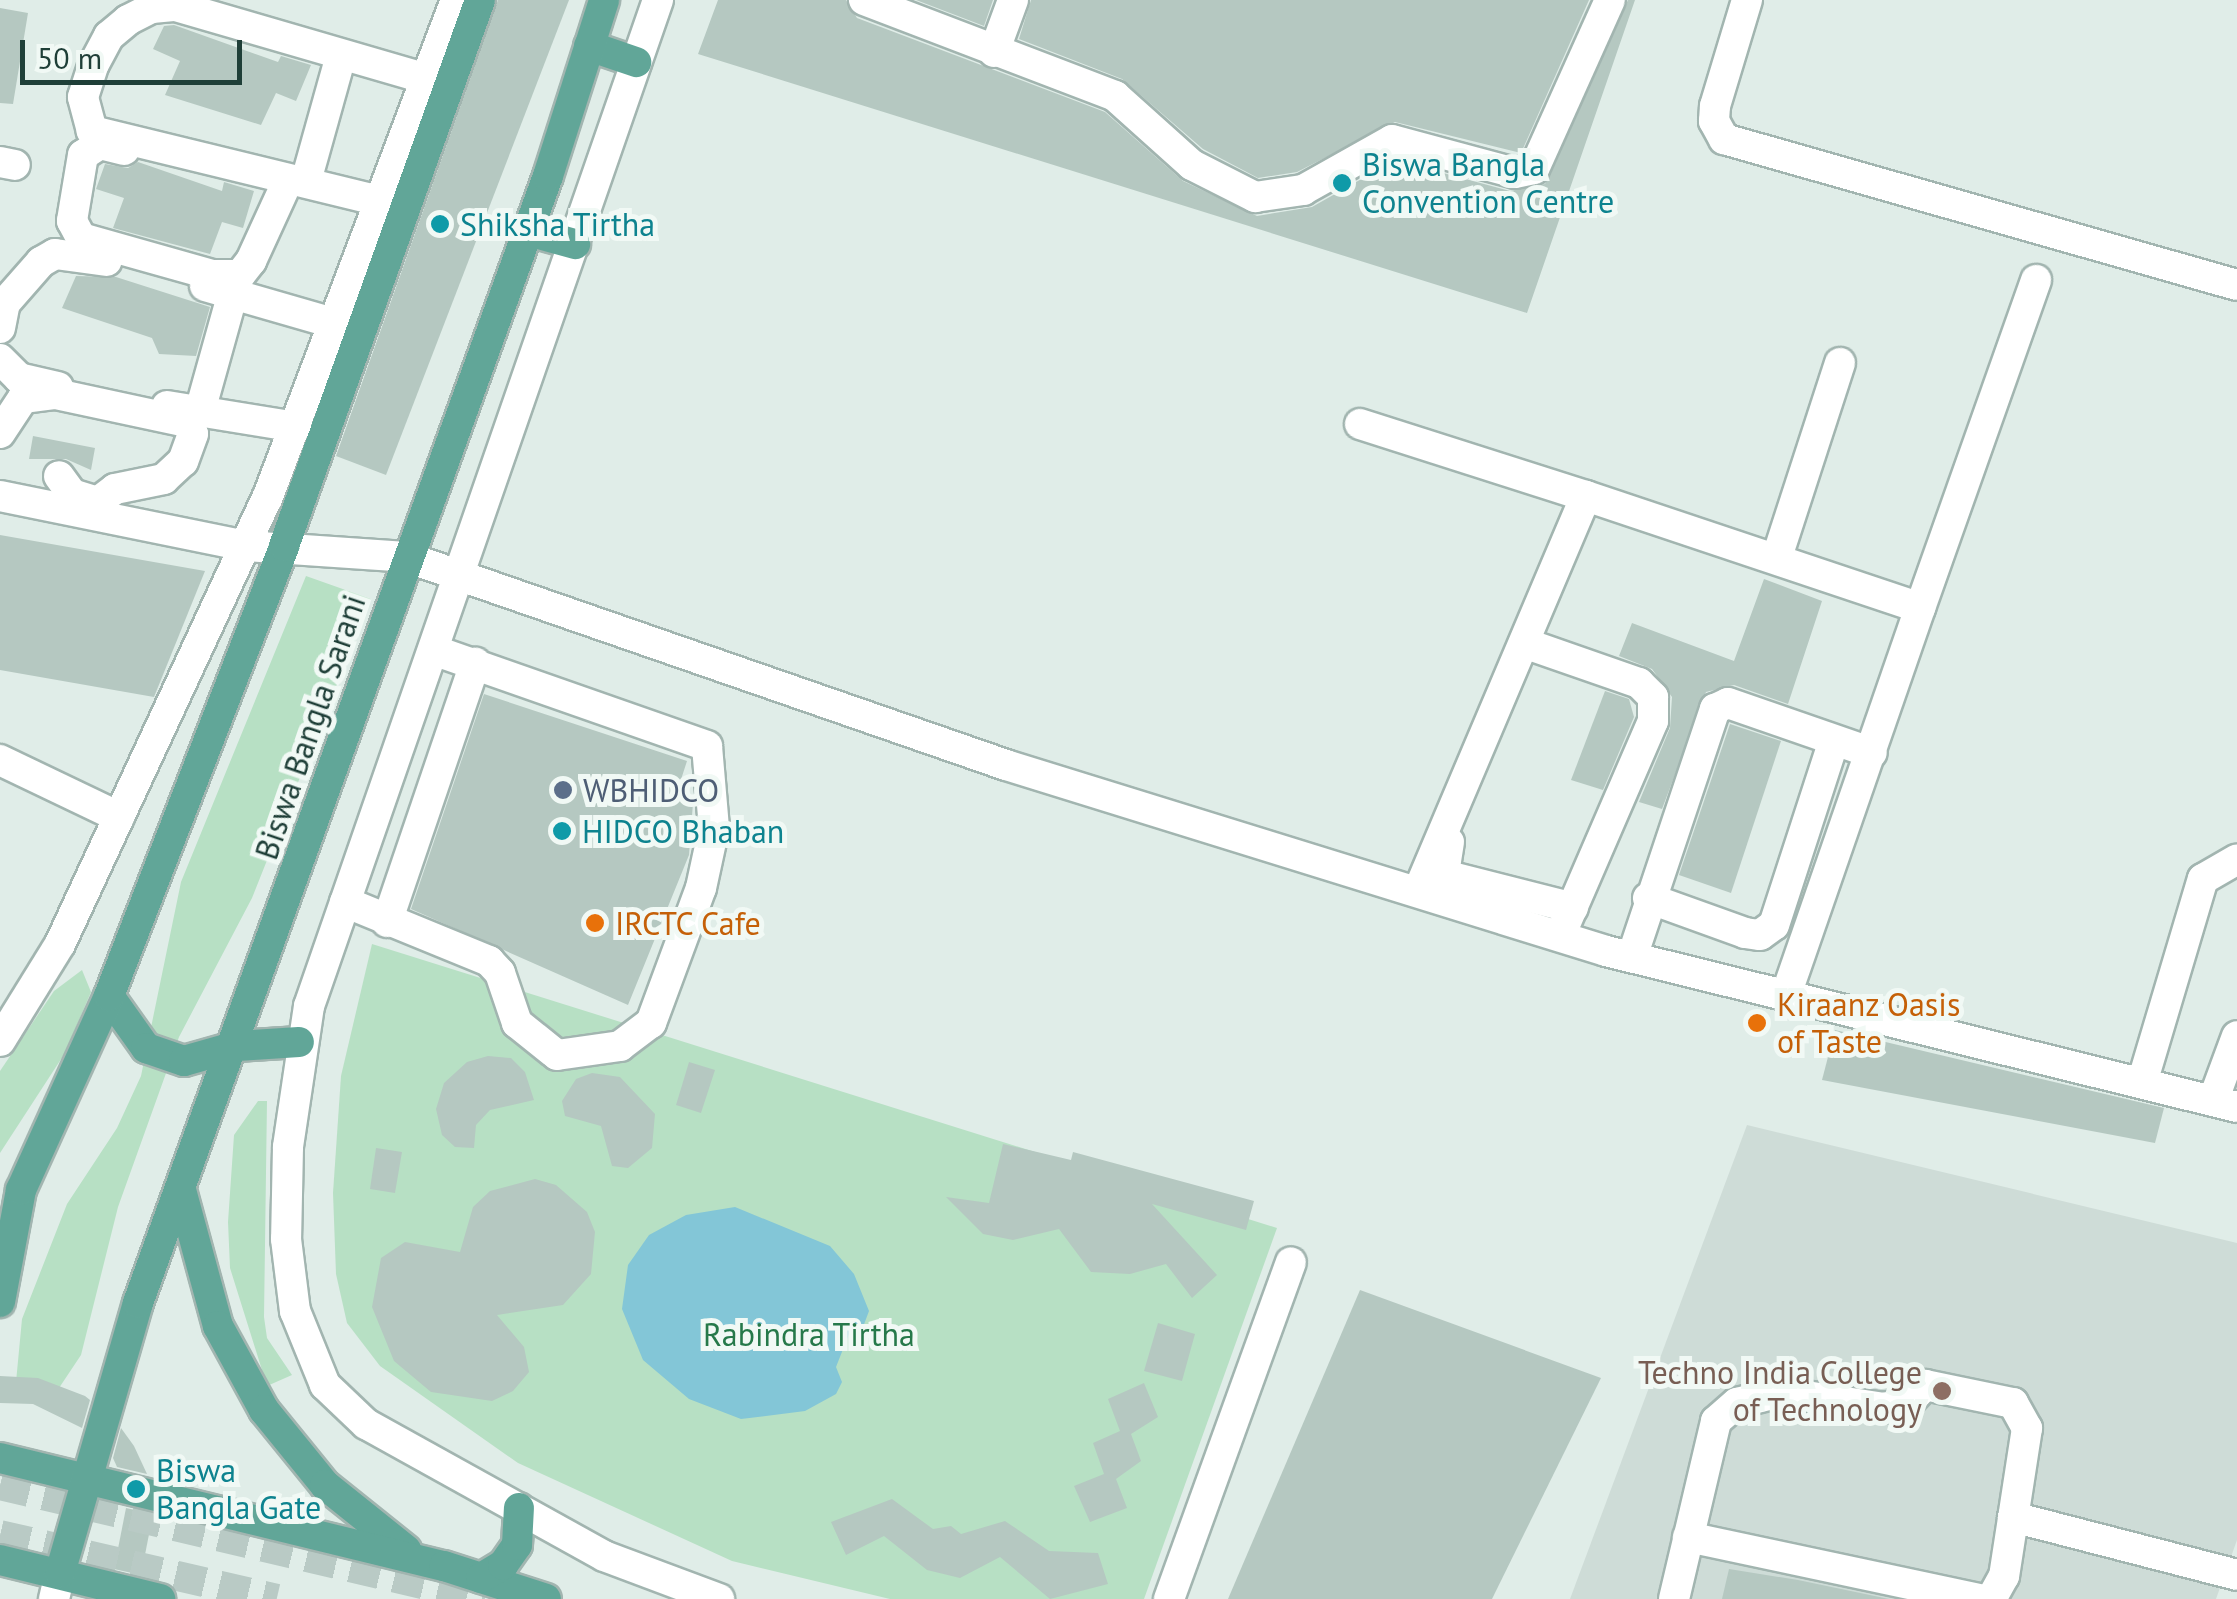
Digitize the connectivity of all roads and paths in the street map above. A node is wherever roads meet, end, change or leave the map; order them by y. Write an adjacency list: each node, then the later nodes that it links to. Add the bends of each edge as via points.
1 (604, 0): 8 (main road, Biswa Bangla Sarani)
2 (658, 0): 11 (street)
3 (864, 0): 9 (street)
4 (1013, 0): 9 (street)
5 (1610, 0): 9 (street, via 1534,169 1515,173 1392,140 1286,195 1255,197 1192,165 1116,96)
6 (1747, 0): 19 (street, via 1715,106 1717,134 1724,140)
7 (463, 2): 12 (street); 34 (main road)
8 (589, 46): 11 (main road); 15 (main road, Biswa Bangla Sarani)
9 (994, 52)
10 (348, 58): 12 (street); 13 (street); 13 (street, via 176,6 152,8 109,36 83,96 92,130)
11 (636, 62): 16 (street)
12 (428, 79): 14 (street)
13 (304, 186): 14 (street); 14 (street); 18 (street); 18 (street, via 100,144 83,155 72,221 81,238)
14 (380, 212): 20 (street)
15 (528, 231): 16 (main road); 35 (main road, Biswa Bangla Sarani)
16 (575, 244): 37 (street)
17 (2036, 280): 38 (street)
18 (236, 284): 20 (street); 21 (street, via 55,254 28,271 6,303); 24 (street)
19 (2237, 285)
20 (341, 315): 26 (street)
21 (0, 328)
22 (0, 360): 24 (street, via 19,378)
23 (1840, 364): 36 (street)
24 (200, 411): 26 (street)
25 (1360, 424): 31 (street)
26 (296, 427): 33 (street)
27 (0, 433): 28 (street, via 23,398 56,394 187,422 193,434 183,461 164,479 115,489 98,502 72,494)
28 (58, 476): 29 (street, via 24,488); 32 (street)
29 (0, 481)
30 (0, 496): 32 (street)
31 (1586, 496): 36 (street); 39 (street)
32 (53, 508): 33 (street)
33 (246, 546): 34 (street); 45 (street)
34 (284, 546): 35 (street); 56 (main road)
35 (406, 557): 37 (street); 60 (main road, Biswa Bangla Sarani)
36 (1777, 557): 38 (street)
37 (458, 578): 40 (street); 47 (street, via 1006,765)
38 (1920, 608): 43 (street)
39 (1534, 646): 47 (street); 53 (street, via 1640,682 1653,698 1653,721); 53 (street, via 1442,870)
40 (433, 650): 41 (street); 49 (street)
41 (475, 663): 52 (street); 52 (street, via 707,746 714,828 701,888 651,1024 620,1046 558,1054 517,1023 500,973 489,961)
42 (1834, 740): 43 (street); 48 (street, via 1728,703 1715,709); 50 (street)
43 (1872, 752): 51 (street)
44 (0, 760): 45 (street)
45 (118, 817): 58 (street, via 60,944)
46 (2237, 859): 61 (street, via 2203,880)
47 (1419, 889): 53 (street)
48 (1648, 898): 50 (street, via 1760,935 1774,925); 54 (street)
49 (345, 902): 52 (street); 59 (street)
50 (1780, 905): 51 (street)
51 (1814, 916): 55 (street)
52 (387, 922)
53 (1566, 922): 54 (street)
54 (1632, 957): 55 (street)
55 (1786, 995): 61 (street)
56 (110, 996): 60 (main road, via 146,1048 184,1061); 64 (main road)
57 (2237, 1036): 62 (street)
58 (0, 1042)
59 (299, 1042): 60 (main road); 69 (street, via 286,1240 296,1311 325,1385 366,1424)
60 (237, 1046): 63 (main road, Biswa Bangla Sarani)
61 (2142, 1083): 62 (street)
62 (2225, 1104)
63 (180, 1187): 68 (main road, Biswa Bangla Sarani); 73 (main road, via 212,1311 264,1410 360,1517 398,1547)
64 (10, 1200): 66 (main road)
65 (1291, 1262): 80 (street)
66 (0, 1302)
67 (0, 1458): 68 (main road)
68 (86, 1477): 73 (main road); 76 (main road, Biswa Bangla Sarani)
69 (518, 1508): 75 (main road, via 517,1545); 79 (street, via 604,1556)
70 (2013, 1517): 71 (street, via 2027,1428 2013,1403 1925,1384 1908,1403 1883,1408 1780,1392 1738,1403 1716,1420); 74 (street); 83 (street, via 2000,1591)
71 (1688, 1537): 81 (street); 82 (street)
72 (0, 1560): 76 (main road)
73 (444, 1566): 75 (main road)
74 (2237, 1575)
75 (482, 1578): 78 (main road)
76 (57, 1586): 77 (main road)
77 (160, 1599)
78 (546, 1599)
79 (720, 1599)
80 (1169, 1599)
81 (1674, 1599)
82 (1979, 1599)
83 (1991, 1599)

